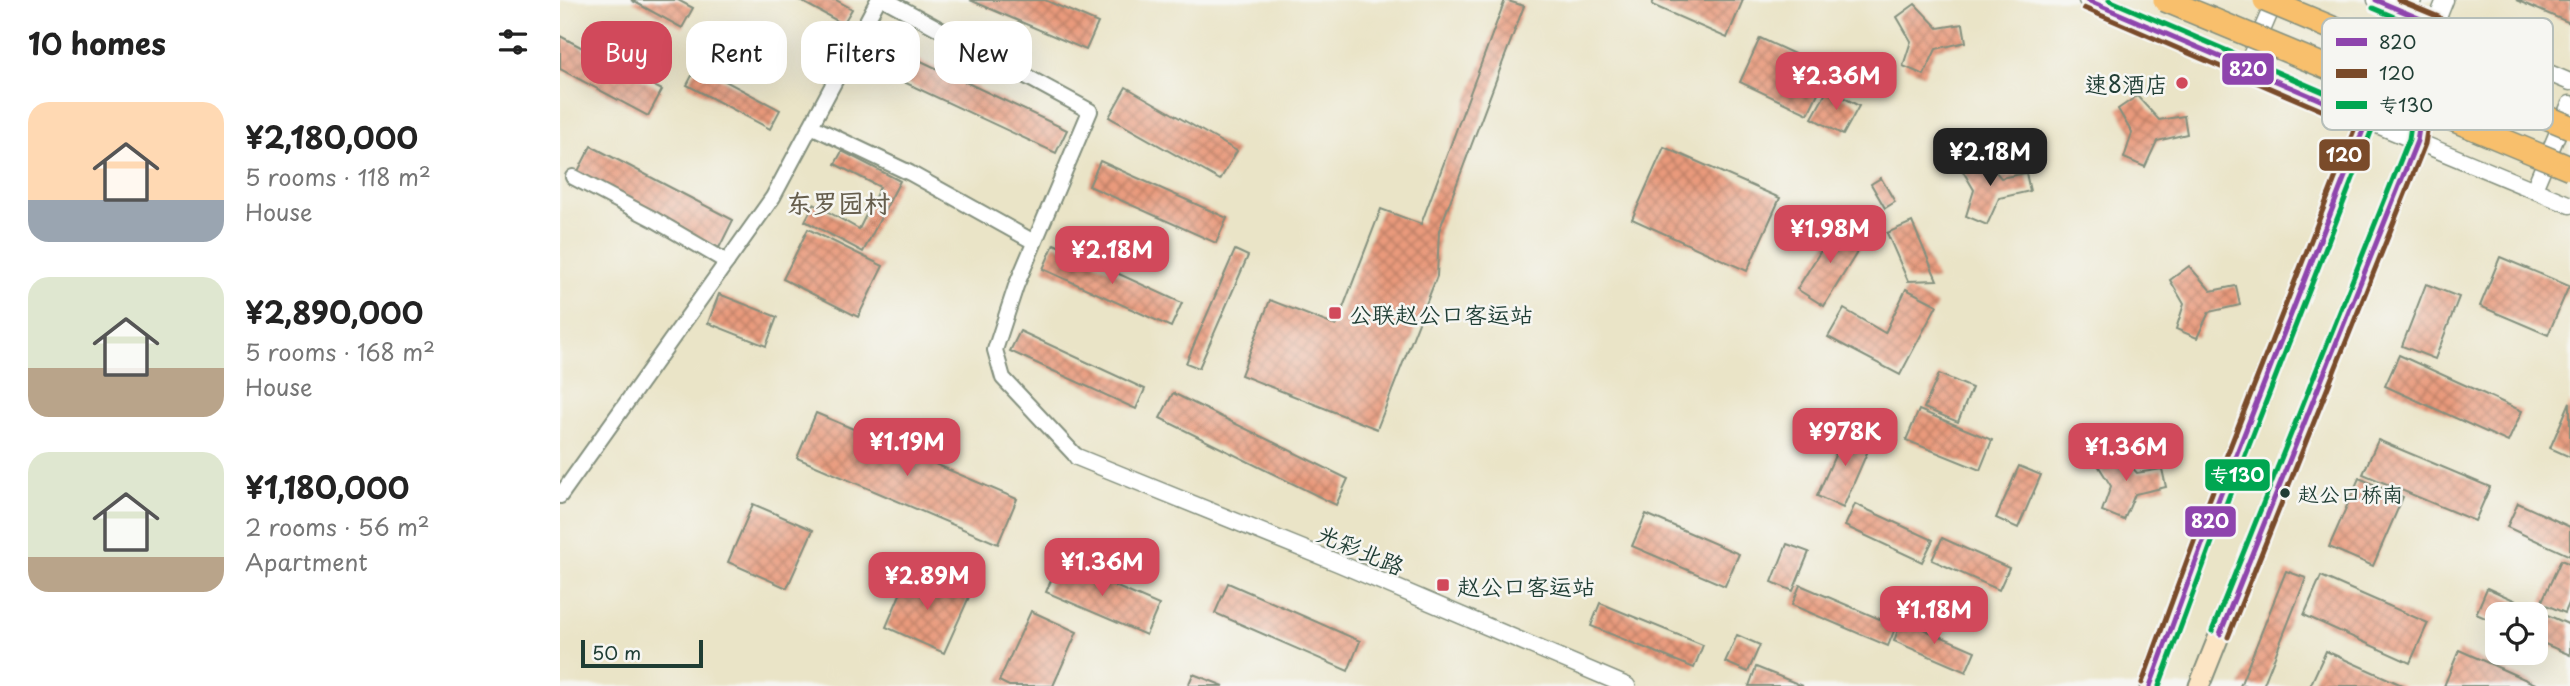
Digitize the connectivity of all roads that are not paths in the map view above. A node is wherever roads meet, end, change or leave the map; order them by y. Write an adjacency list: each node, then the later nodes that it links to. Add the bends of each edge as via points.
1 (878, 0): 20 (street)
2 (886, 0): 31 (street, via 1090,111)
3 (2087, 0): 14 (street)
4 (2165, 0): 13 (highway, bridge)
5 (2265, 0): 12 (highway, bridge)
6 (2275, 0): 14 (street)
7 (2376, 0): 9 (street)
8 (2445, 0): 11 (street)
9 (2411, 7): 10 (street)
10 (2426, 18)
11 (2438, 18)
12 (2322, 24)
13 (2322, 65)
14 (2245, 69): 17 (street)
15 (2553, 75): 16 (street)
16 (2570, 82)
17 (2322, 101)
18 (2570, 104): 29 (street)
19 (2553, 120): 21 (highway, bridge)
20 (811, 126): 31 (street, via 910,173); 32 (street, via 773,197)
21 (2570, 127)
22 (2363, 130): 36 (main road)
23 (2391, 130): 26 (street)
24 (2419, 130): 26 (street)
25 (2478, 130): 27 (highway, bridge)
26 (2417, 141): 29 (street); 37 (main road)
27 (2570, 168)
28 (573, 177): 32 (street)
29 (2534, 189): 30 (street)
30 (2570, 205)
31 (1034, 242): 33 (street, via 995,350 1003,378)
32 (727, 262): 34 (street)
33 (1077, 457): 35 (street, 光彩北路)
34 (560, 496)
35 (1627, 686)
36 (2150, 686)
37 (2199, 686)

